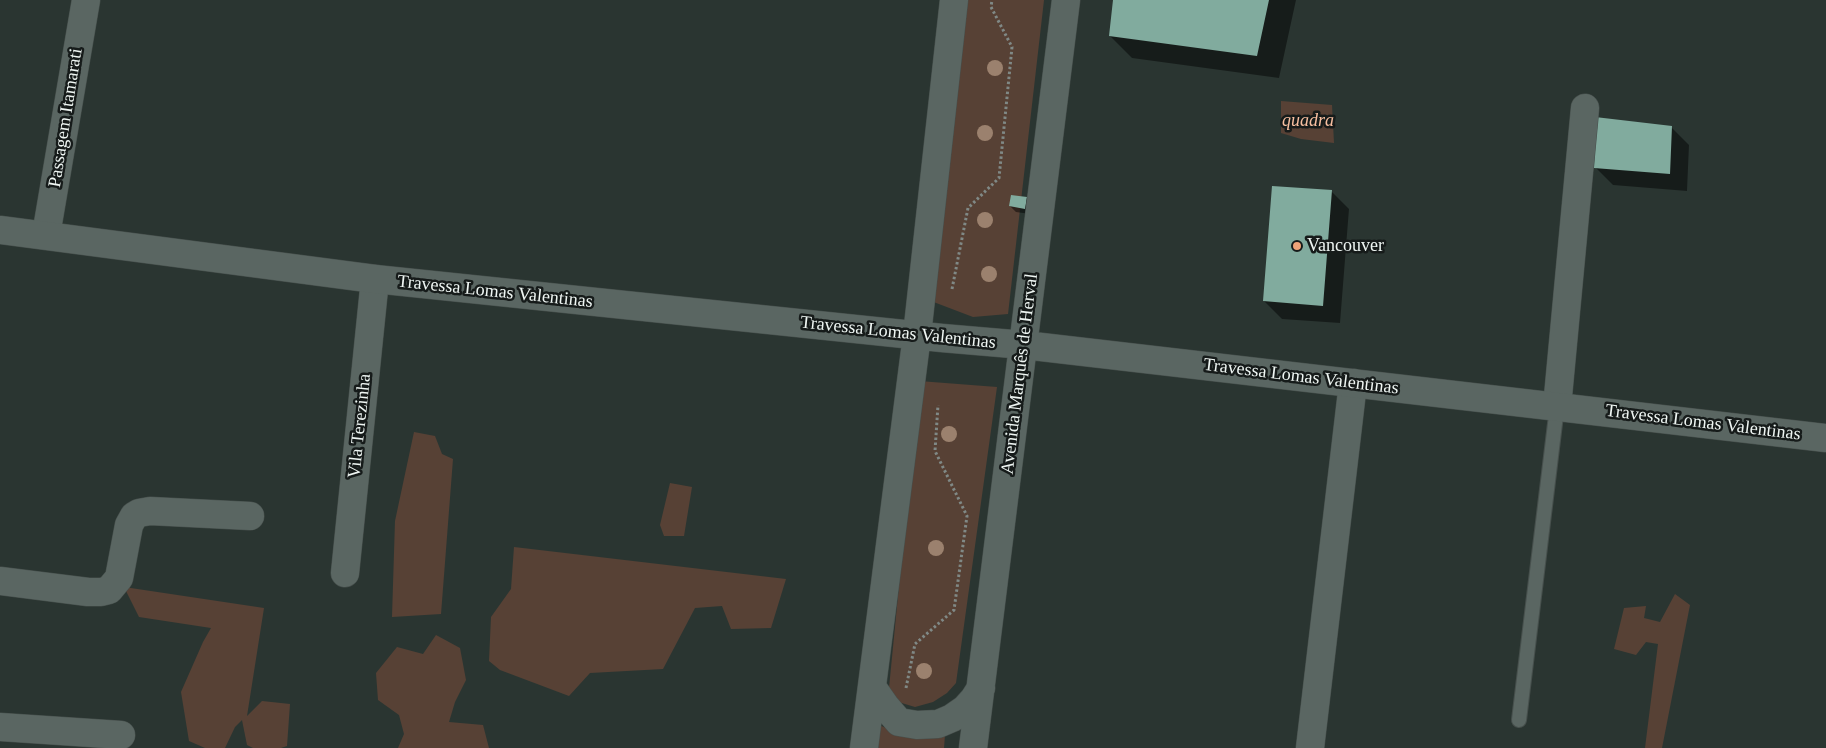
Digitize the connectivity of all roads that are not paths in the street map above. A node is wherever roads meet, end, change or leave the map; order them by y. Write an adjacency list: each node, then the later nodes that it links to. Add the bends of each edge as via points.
1 (86, 0): 6 (street, Passagem Itamarati)
2 (954, 0): 8 (street)
3 (1066, 0): 9 (street, Avenida Marquês de Herval)
4 (1585, 108): 11 (street)
5 (0, 230): 6 (street, Travessa Lomas Valentinas)
6 (46, 235): 7 (street, Travessa Lomas Valentinas)
7 (375, 280): 8 (street, Travessa Lomas Valentinas); 14 (street, Vila Terezinha)
8 (917, 335): 9 (street, Travessa Lomas Valentinas); 16 (street)
9 (1024, 345): 10 (street, Travessa Lomas Valentinas); 17 (street, Avenida Marquês de Herval)
10 (1353, 383): 11 (street, Travessa Lomas Valentinas); 23 (street)
11 (1557, 406): 12 (street, Travessa Lomas Valentinas); 18 (lane)
12 (1826, 438)
13 (250, 516): 15 (street, via 139,513 129,526 119,578 109,590 102,592)
14 (345, 572)
15 (0, 581)
16 (872, 687): 17 (street, via 899,722 917,726 938,724 952,718 965,709); 21 (street)
17 (981, 688): 22 (street, Avenida Marquês de Herval)
18 (1520, 720)
19 (0, 727): 20 (street)
20 (122, 735)
21 (864, 748)
22 (973, 748)
23 (1310, 748)

